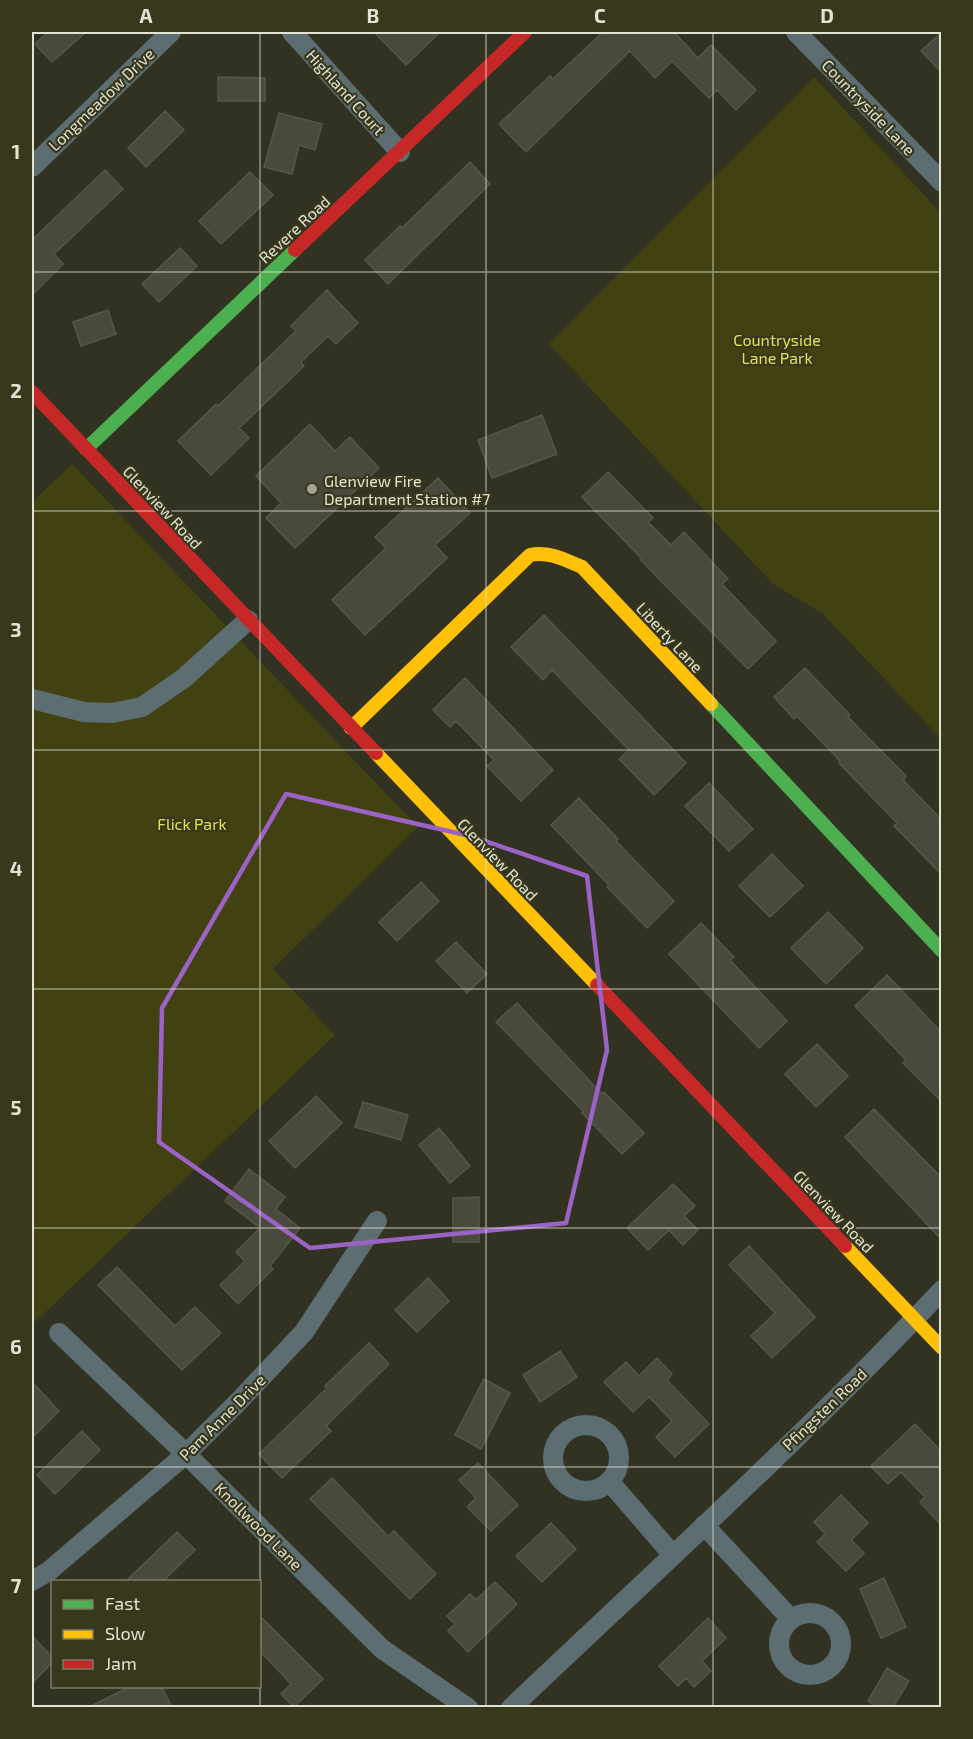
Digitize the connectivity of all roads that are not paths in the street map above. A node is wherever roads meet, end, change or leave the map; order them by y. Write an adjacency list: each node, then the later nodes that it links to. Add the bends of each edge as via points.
1 (171, 32): 6 (street, Longmeadow Drive)
2 (292, 32): 5 (street, Highland Court)
3 (525, 32): 5 (street, Revere Road)
4 (796, 32): 7 (street, Countryside Lane)
5 (400, 152): 9 (street, Revere Road)
6 (32, 167)
7 (942, 182)
8 (32, 392): 9 (street, Glenview Road)
9 (86, 448): 10 (street, Glenview Road)
10 (248, 620): 11 (street, via 184,678 142,707 84,712); 12 (street, Glenview Road)
11 (32, 699)
12 (351, 728): 13 (street, Liberty Lane, via 530,555 539,552 558,557 582,567); 16 (street, Glenview Road)
13 (942, 951)
14 (377, 1221): 19 (street, Pam Anne Drive, via 304,1332)
15 (942, 1290): 16 (street, Pfingsten Road)
16 (914, 1319): 18 (street, Glenview Road); 21 (street, Pfingsten Road)
17 (58, 1333): 19 (street, Knollwood Lane)
18 (942, 1348)
19 (186, 1454): 23 (street, Pam Anne Drive, via 49,1571); 25 (street, Knollwood Lane, via 382,1649)
20 (609, 1481): 22 (street)
21 (704, 1525): 22 (street, Pfingsten Road); 24 (street)
22 (672, 1554): 26 (street, Pfingsten Road)
23 (32, 1581)
24 (792, 1619)
25 (468, 1707)
26 (511, 1707)

